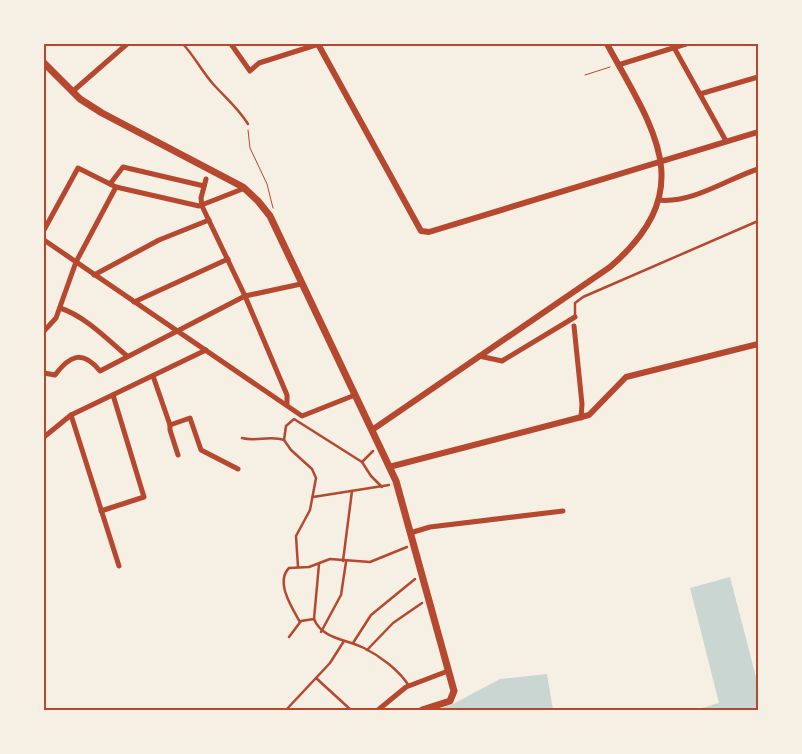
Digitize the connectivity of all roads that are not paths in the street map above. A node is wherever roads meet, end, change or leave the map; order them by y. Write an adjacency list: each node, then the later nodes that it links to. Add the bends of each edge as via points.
1 (127, 44): 11 (street)
2 (183, 44): 13 (lane)
3 (231, 44): 4 (street, via 250,71 260,63)
4 (318, 44): 16 (street, via 421,230 429,232)
5 (607, 44): 9 (street)
6 (686, 44): 7 (street)
7 (673, 46): 9 (street); 12 (street)
8 (44, 63): 11 (main road)
9 (618, 65): 16 (street, via 650,124)
10 (758, 77): 12 (street)
11 (72, 92): 22 (main road, via 102,113)
12 (700, 94): 15 (street)
13 (248, 124)
14 (758, 132): 15 (street)
15 (726, 141): 16 (street)
16 (661, 161): 23 (street)
17 (758, 168): 23 (street, via 670,202)
18 (206, 179): 20 (street)
19 (110, 184): 20 (street, via 123,167); 21 (street); 27 (street, via 78,168)
20 (204, 186): 24 (street)
21 (116, 187): 24 (street); 30 (street)
22 (245, 188): 24 (street); 32 (main road, via 268,213)
23 (658, 200): 43 (street, via 650,221 631,249 610,267)
24 (202, 206): 25 (street)
25 (209, 220): 29 (street); 31 (street, via 160,240)
26 (758, 221): 36 (lane, via 583,297 575,303)
27 (44, 230)
28 (44, 240): 30 (street)
29 (228, 260): 33 (street); 34 (street)
30 (76, 262): 31 (street); 35 (street)
31 (94, 275): 34 (street)
32 (301, 284): 33 (street); 46 (main road)
33 (245, 296): 38 (street); 48 (street, via 287,395)
34 (134, 302): 38 (street)
35 (60, 308): 39 (street, via 52,325); 42 (street, via 98,332)
36 (575, 317): 43 (street, via 502,361)
37 (574, 326): 50 (street)
38 (178, 330): 41 (street); 42 (street)
39 (44, 331)
40 (758, 344): 50 (street, via 626,377 589,415)
41 (206, 350): 45 (street); 48 (street)
42 (127, 356): 44 (street, via 100,371 91,362 71,358 55,375)
43 (479, 356): 52 (street)
44 (44, 372)
45 (153, 376): 47 (street); 51 (street)
46 (354, 395): 48 (street, via 302,416); 52 (main road)
47 (113, 396): 49 (street); 65 (street, via 144,497)
48 (287, 406)
49 (71, 416): 53 (street); 65 (street)
50 (581, 418): 59 (street)
51 (170, 425): 57 (street); 60 (street, via 190,418 201,450)
52 (372, 430): 59 (main road)
53 (44, 438)
54 (242, 438): 55 (lane)
55 (284, 440): 58 (lane, via 286,426 294,419); 64 (lane, via 315,474)
56 (374, 451): 58 (lane)
57 (178, 455)
58 (362, 462): 62 (lane)
59 (389, 467): 67 (main road)
60 (238, 469)
61 (389, 485): 62 (lane)
62 (382, 488): 63 (lane)
63 (352, 492): 64 (lane); 69 (lane)
64 (314, 497): 72 (lane, via 308,516 296,536)
65 (100, 511): 71 (street)
66 (563, 511): 67 (street)
67 (410, 532): 82 (main road)
68 (407, 547): 69 (lane, via 370,562)
69 (345, 562): 70 (lane, via 330,559); 77 (lane, via 341,595)
70 (319, 564): 72 (lane); 75 (lane)
71 (119, 566)
72 (298, 567): 76 (lane, via 285,573 284,584)
73 (415, 579): 80 (lane, via 370,614)
74 (422, 603): 81 (lane, via 393,622)
75 (314, 619): 76 (lane); 77 (lane)
76 (300, 622): 78 (lane)
77 (322, 632): 79 (lane)
78 (289, 638)
79 (344, 640): 80 (lane); 83 (lane)
80 (352, 643): 81 (lane)
81 (367, 650): 84 (lane, via 397,671)
82 (448, 671): 84 (street); 88 (main road, via 454,697)
83 (316, 678): 85 (lane); 86 (lane)
84 (409, 686): 87 (street)
85 (286, 710)
86 (351, 710)
87 (378, 710)
88 (422, 710)

